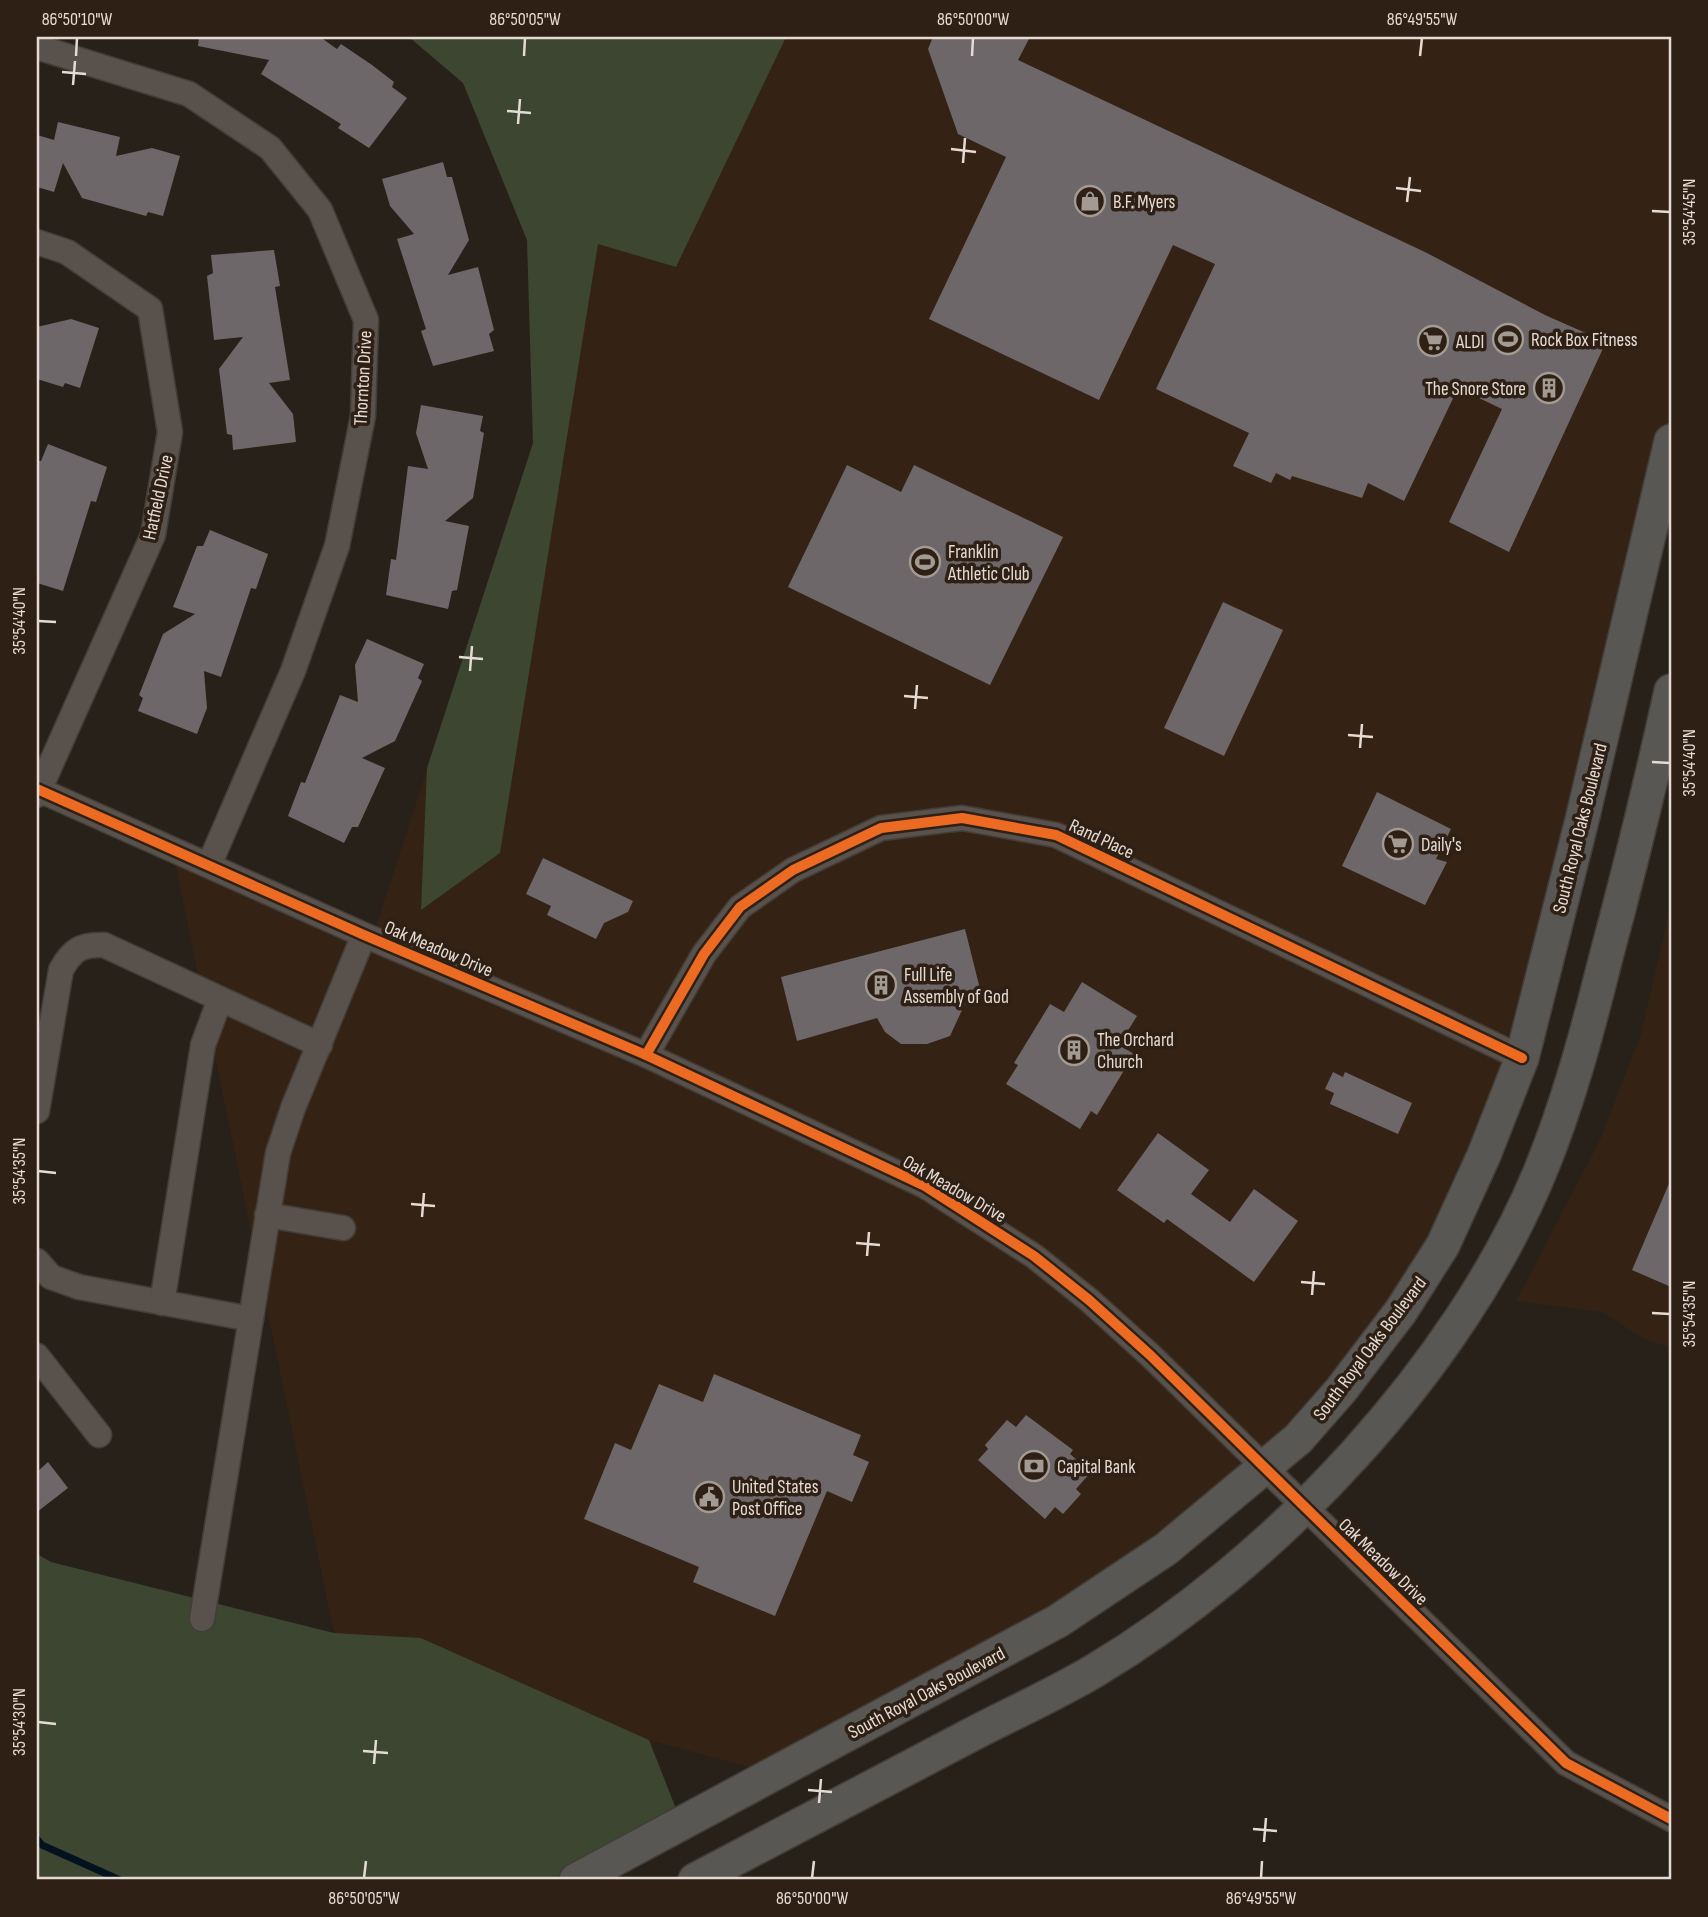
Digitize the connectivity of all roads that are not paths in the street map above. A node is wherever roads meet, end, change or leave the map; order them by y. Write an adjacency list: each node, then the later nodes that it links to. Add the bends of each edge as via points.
1 (37, 47): 6 (street, Thornton Drive, via 189,94 270,148 320,210 366,320 363,416 337,546 293,671)
2 (37, 242): 5 (street, Hatfield Drive, via 67,252 150,309 170,432 153,535)
3 (1671, 441): 11 (main road, South Royal Oaks Boulevard)
4 (1671, 691): 21 (main road, via 1577,1069 1539,1174 1495,1262 1447,1336 1382,1422)
5 (37, 791): 6 (street, Oak Meadow Drive)
6 (209, 865): 7 (street, Oak Meadow Drive)
7 (364, 935): 9 (street); 10 (street, Oak Meadow Drive)
8 (220, 999): 9 (street); 12 (street, via 104,945 80,946 61,970); 16 (street, via 203,1045)
9 (320, 1045): 13 (street, via 278,1153)
10 (646, 1055): 11 (street, Rand Place, via 704,954 740,907 793,870 881,828 962,818 1056,835); 20 (street, Oak Meadow Drive, via 925,1186 1029,1253 1150,1355)
11 (1522, 1058): 20 (main road, South Royal Oaks Boulevard, via 1485,1155 1430,1267 1341,1390 1298,1439)
12 (37, 1111)
13 (267, 1215): 14 (street); 17 (street)
14 (342, 1227)
15 (37, 1261): 16 (street, via 51,1277 79,1287)
16 (162, 1303): 17 (street)
17 (251, 1319): 22 (street)
18 (37, 1356): 19 (street)
19 (99, 1435)
20 (1264, 1468): 21 (street, Oak Meadow Drive); 24 (main road, South Royal Oaks Boulevard, via 1166,1549 1058,1621)
21 (1305, 1508): 23 (street, Oak Meadow Drive, via 1566,1763); 25 (main road, via 1208,1591 1094,1671)
22 (202, 1619)
23 (1671, 1819)
24 (576, 1880)
25 (695, 1880)

